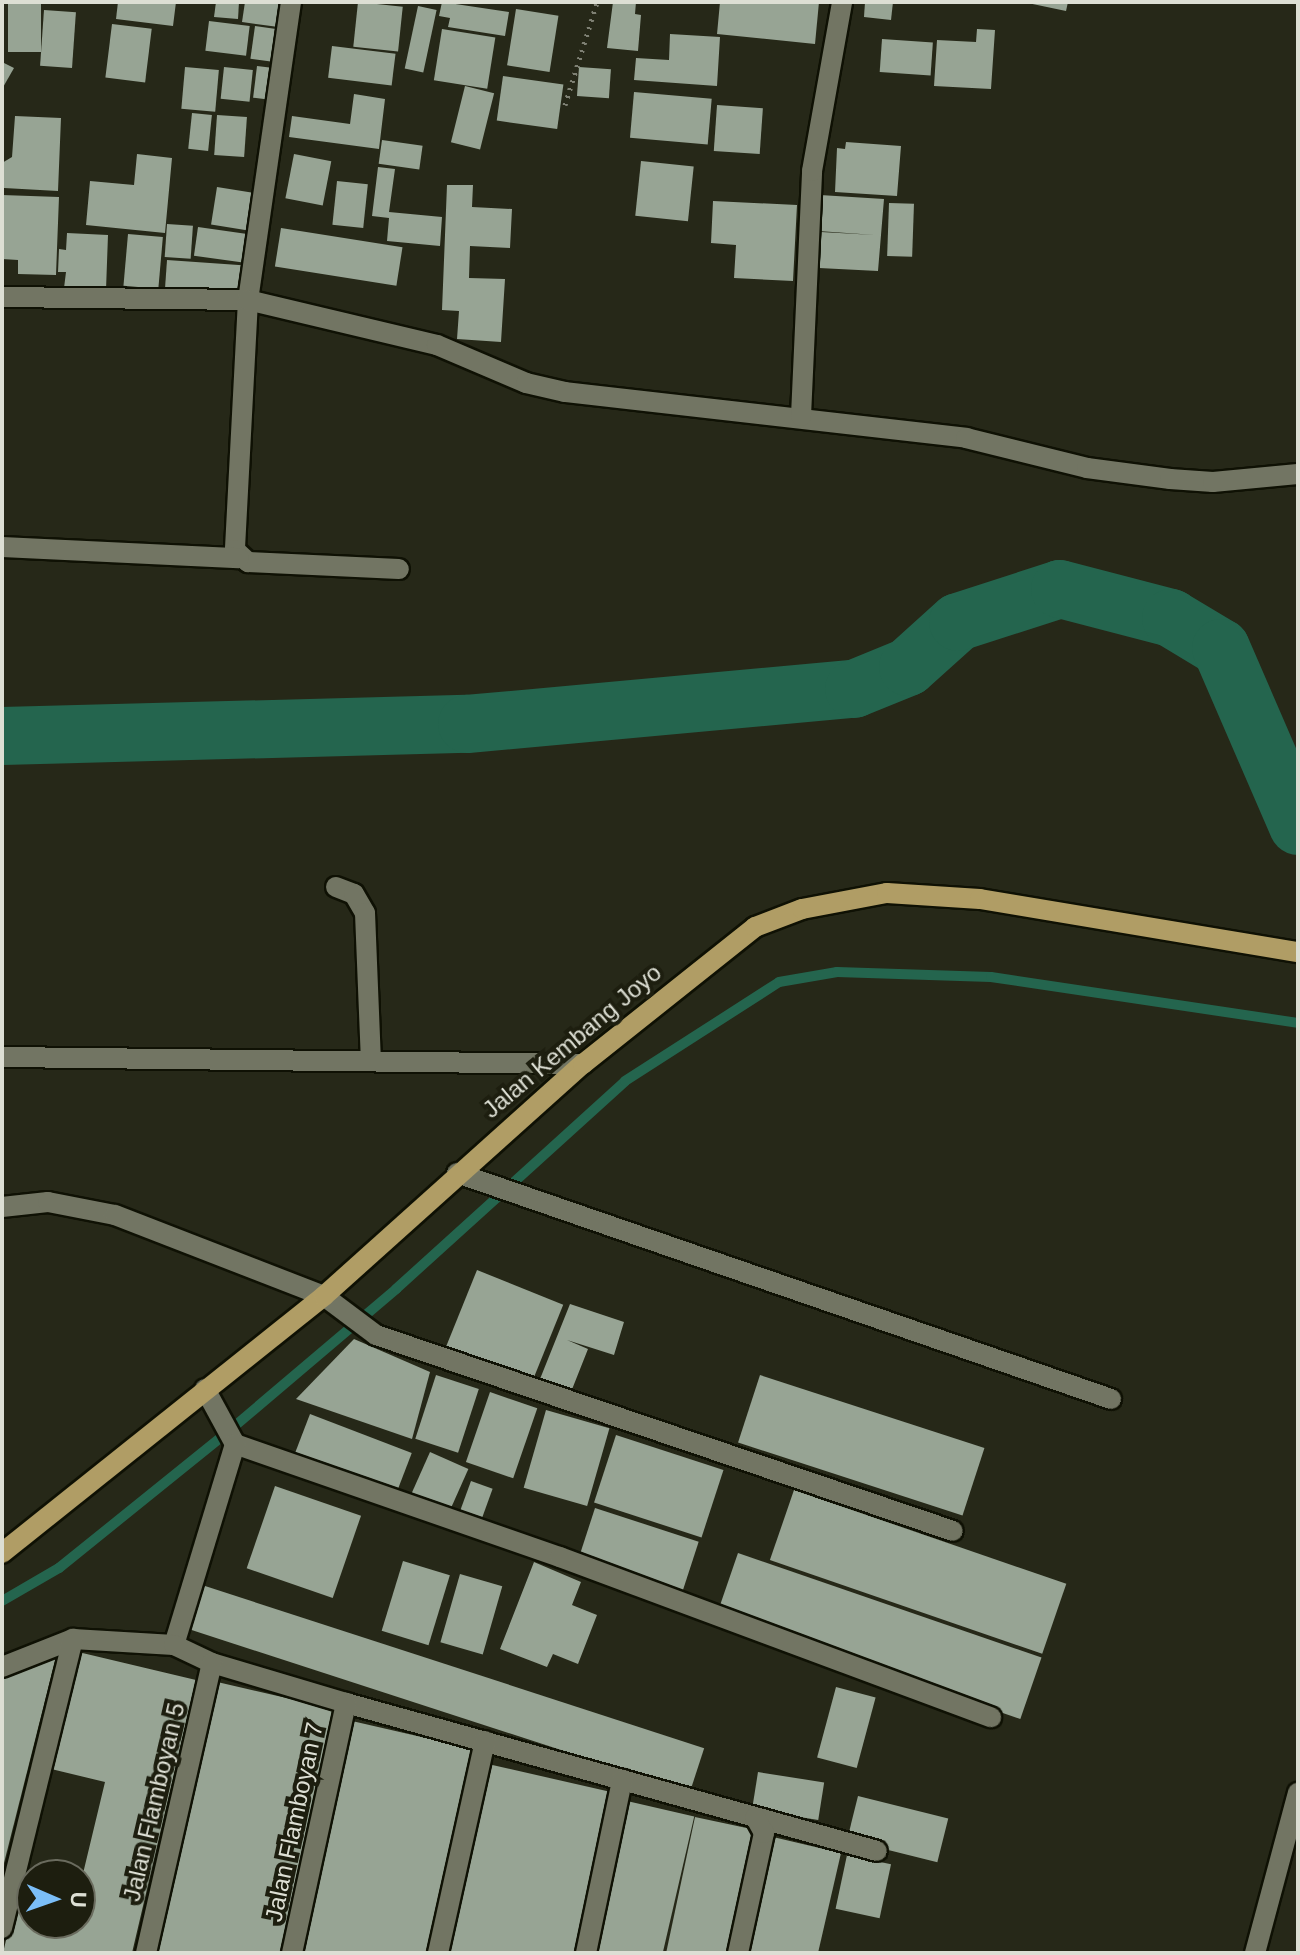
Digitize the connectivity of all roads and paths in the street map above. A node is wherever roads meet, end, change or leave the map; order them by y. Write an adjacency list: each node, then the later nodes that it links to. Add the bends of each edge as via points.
1 (291, 2): 6 (street)
2 (597, 2): 4 (path)
3 (842, 2): 7 (street, via 812,171)
4 (565, 105)
5 (2, 297): 6 (street)
6 (248, 300): 7 (street, via 437,345 526,383 565,392 736,414); 10 (street, via 234,544)
7 (801, 416): 8 (street, via 966,438 1087,468 1170,479 1213,482)
8 (1298, 474)
9 (2, 547): 10 (street)
10 (239, 558): 11 (street)
11 (399, 569)
12 (336, 887): 15 (street, via 354,894 365,913)
13 (1298, 952): 16 (main road, Jalan Kembang Joyo, via 980,899 887,893 802,909 755,927)
14 (2, 1057): 15 (street)
15 (371, 1061): 16 (street)
16 (583, 1064): 17 (main road, Jalan Kembang Joyo)
17 (457, 1173): 19 (main road, Jalan Kembang Joyo); 21 (street)
18 (2, 1207): 19 (street, via 48,1202 115,1215)
19 (324, 1296): 20 (main road, Jalan Kembang Joyo); 23 (street, via 376,1335)
20 (205, 1389): 22 (street); 24 (main road, Jalan Kembang Joyo)
21 (1111, 1399)
22 (235, 1444): 26 (street); 30 (street, via 560,1557)
23 (953, 1531)
24 (2, 1553)
25 (73, 1639): 26 (street); 28 (street); 36 (street)
26 (174, 1645): 27 (street)
27 (212, 1663): 29 (street); 37 (street, Jalan Flamboyan 5)
28 (2, 1667)
29 (346, 1703): 31 (street); 38 (street, Jalan Flamboyan 7)
30 (991, 1717)
31 (485, 1741): 32 (street); 39 (street)
32 (622, 1780): 34 (street); 40 (street)
33 (1298, 1793): 42 (street)
34 (755, 1817): 35 (street); 41 (street, via 764,1833)
35 (877, 1851)
36 (2, 1928)
37 (146, 1953)
38 (292, 1953)
39 (438, 1953)
40 (586, 1953)
41 (738, 1953)
42 (1255, 1953)

